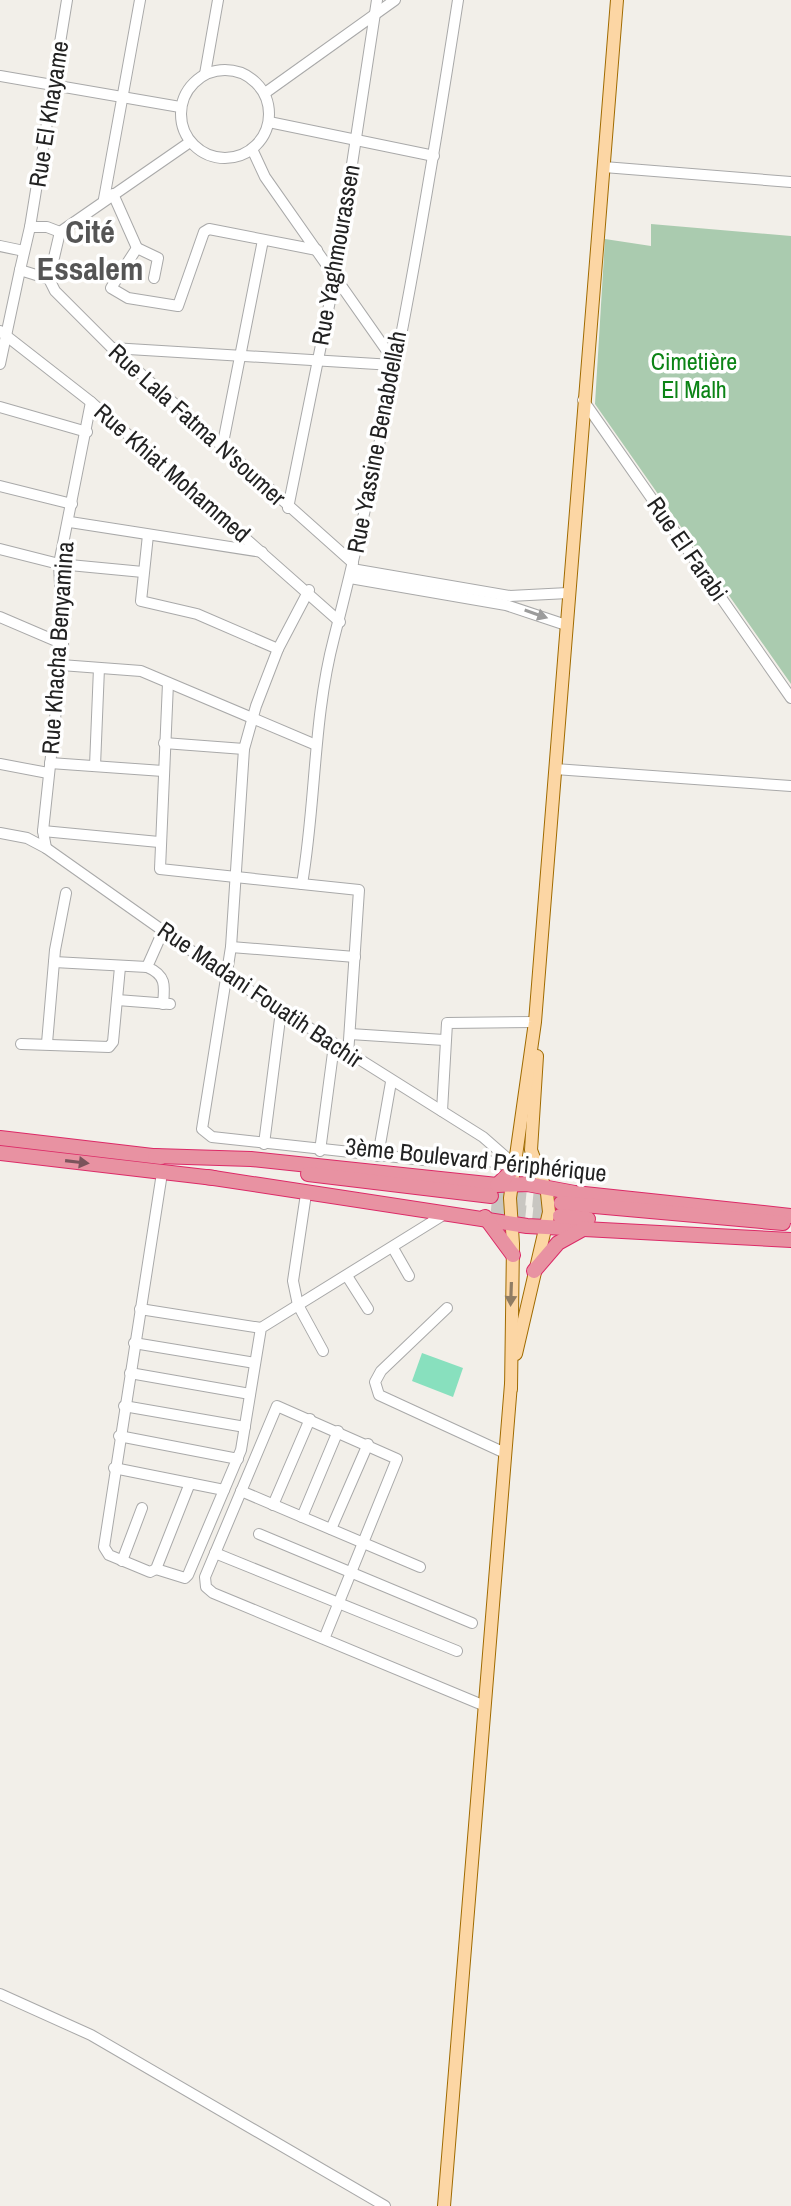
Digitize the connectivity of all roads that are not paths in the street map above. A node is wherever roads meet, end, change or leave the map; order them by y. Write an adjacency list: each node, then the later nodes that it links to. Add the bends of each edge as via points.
1 (67, 0): 11 (street, Rue El Khayame)
2 (140, 0): 13 (street)
3 (218, 0): 9 (street)
4 (377, 0): 8 (street, Rue Yaghmourassen)
5 (395, 0): 8 (street)
6 (458, 0): 19 (street, Rue Yassine Benabdellah)
7 (617, 0): 20 (main road)
8 (374, 15): 12 (street); 16 (street, Rue Yaghmourassen)
9 (205, 74): 12 (street, via 242,73); 14 (street, via 187,89)
10 (0, 76): 11 (street)
11 (53, 87): 13 (street); 23 (street, Rue El Khayame)
12 (265, 93): 15 (street)
13 (123, 97): 14 (street); 22 (street)
14 (180, 107): 17 (street, via 182,129)
15 (269, 122): 16 (street); 18 (street)
16 (356, 141): 19 (street); 31 (street, Rue Yaghmourassen)
17 (190, 142): 18 (street, via 226,157); 22 (street)
18 (252, 149): 28 (street, via 265,177)
19 (434, 156): 38 (street, Rue Yassine Benabdellah)
20 (604, 167): 21 (street); 40 (main road)
21 (791, 182)
22 (108, 197): 24 (street); 27 (street)
23 (30, 227): 24 (street); 29 (street, Rue El Khayame)
24 (60, 232): 33 (street)
25 (263, 240): 27 (street, via 206,230 176,306 112,290); 28 (street); 36 (street)
26 (0, 246): 29 (street)
27 (137, 248): 32 (street, via 158,258)
28 (317, 250): 31 (street)
29 (24, 251): 30 (street, Rue El Khayame)
30 (20, 270): 33 (street); 34 (street, Rue El Khayame)
31 (335, 276): 37 (street, Rue Yaghmourassen); 38 (street)
32 (154, 278)
33 (49, 279): 35 (street, Rue Lala Fatma N'soumer)
34 (4, 332): 39 (street, Rue El Khayame); 41 (street, Rue Khiat Mohammed)
35 (112, 348): 36 (street); 44 (street, Rue Lala Fatma N'soumer)
36 (240, 356): 37 (street); 44 (street)
37 (318, 358): 38 (street); 47 (street, Rue Yaghmourassen)
38 (393, 363): 53 (street, Rue Yassine Benabdellah)
39 (0, 364)
40 (583, 400): 56 (main road); 65 (street, Rue El Farabi)
41 (91, 402): 43 (street, Rue Khacha Benyamina); 51 (street, Rue Khiat Mohammed)
42 (0, 407): 43 (street)
43 (87, 432): 46 (street, Rue Khacha Benyamina)
44 (222, 448): 47 (street, Rue Lala Fatma N'soumer)
45 (0, 486): 46 (street)
46 (72, 504): 48 (street, Rue Khacha Benyamina)
47 (288, 508): 53 (street, Rue Lala Fatma N'soumer)
48 (70, 522): 49 (street); 52 (street, Rue Khacha Benyamina)
49 (148, 535): 51 (street); 54 (street)
50 (0, 549): 52 (street)
51 (262, 552): 55 (street, Rue Khiat Mohammed)
52 (59, 564): 54 (street); 60 (street, Rue Khacha Benyamina)
53 (352, 570): 56 (street, via 510,596); 58 (street, Rue Yassine Benabdellah); 59 (street, one-way to 59, via 506,605)
54 (143, 572): 61 (street, via 143,603 197,614)
55 (309, 590): 58 (street, Rue Khiat Mohammed); 61 (street)
56 (568, 593): 59 (main road)
57 (0, 617): 60 (street)
58 (340, 622): 68 (street, Rue Yassine Benabdellah)
59 (566, 625): 73 (main road)
60 (63, 644): 62 (street, Rue Khacha Benyamina)
61 (278, 649): 66 (street)
62 (61, 665): 63 (street); 72 (street, Rue Khacha Benyamina)
63 (99, 668): 64 (street, via 141,671); 71 (street)
64 (168, 683): 66 (street); 67 (street)
65 (791, 698)
66 (252, 718): 68 (street); 69 (street)
67 (164, 743): 69 (street); 74 (street)
68 (316, 745): 81 (street, Rue Yassine Benabdellah)
69 (244, 749): 80 (street)
70 (0, 764): 72 (street)
71 (95, 766): 72 (street); 74 (street)
72 (49, 768): 76 (street, Rue Khacha Benyamina)
73 (555, 769): 75 (street); 92 (main road)
74 (163, 771): 78 (street)
75 (791, 786)
76 (43, 831): 78 (street); 79 (street, Rue Khacha Benyamina)
77 (0, 833): 79 (street, Rue Madani Fouatih Bachir)
78 (159, 842): 80 (street, via 160,869)
79 (46, 848): 83 (street, Rue Madani Fouatih Bachir)
80 (235, 877): 81 (street); 84 (street)
81 (302, 884): 85 (street, via 359,890)
82 (66, 893): 86 (street)
83 (163, 931): 88 (street); 89 (street, Rue Madani Fouatih Bachir)
84 (231, 947): 85 (street); 89 (street)
85 (355, 957): 93 (street)
86 (54, 962): 87 (street); 95 (street)
87 (120, 967): 88 (street); 90 (street)
88 (147, 967): 90 (street, via 165,984 167,1004)
89 (227, 976): 91 (street, Rue Madani Fouatih Bachir); 103 (street, via 201,1126 209,1136)
90 (117, 1000): 95 (street, via 109,1047)
91 (281, 1011): 97 (street, Rue Madani Fouatih Bachir); 103 (street)
92 (535, 1022): 94 (street, via 451,1021); 108 (main road); 112 (main road, via 531,1150)
93 (350, 1034): 94 (street); 98 (street)
94 (444, 1040): 100 (street)
95 (47, 1043): 96 (street)
96 (21, 1044)
97 (334, 1045): 98 (street, Rue Madani Fouatih Bachir); 104 (street)
98 (348, 1055): 99 (street, Rue Madani Fouatih Bachir)
99 (391, 1082): 100 (street, Rue Madani Fouatih Bachir); 106 (street)
100 (442, 1111): 101 (street, Rue Madani Fouatih Bachir)
101 (483, 1137): 107 (street); 108 (street, Rue Madani Fouatih Bachir)
102 (0, 1138): 114 (highway, 3ème Boulevard Périphérique, via 155,1156 251,1159)
103 (264, 1144): 104 (street)
104 (320, 1151): 106 (street)
105 (0, 1153): 109 (highway, one-way to 109)
106 (378, 1156): 107 (street, via 438,1162)
107 (475, 1159): 108 (street)
108 (516, 1167): 111 (main road); 114 (highway)
109 (162, 1173): 110 (highway); 129 (street)
110 (207, 1177): 113 (highway); 114 (highway)
111 (512, 1184): 112 (highway, 3ème Boulevard Périphérique); 114 (highway, 3ème Boulevard Périphérique); 117 (main road)
112 (544, 1187): 116 (highway, 3ème Boulevard Périphérique, via 643,1201 763,1204); 119 (main road, via 549,1205)
113 (306, 1194): 115 (highway); 127 (street, via 293,1281)
114 (491, 1202): 115 (highway); 117 (highway); 123 (highway)
115 (449, 1211): 122 (street)
116 (791, 1216)
117 (511, 1222): 119 (highway); 123 (main road)
118 (791, 1223): 121 (highway, via 561,1210)
119 (546, 1226): 120 (highway); 124 (main road)
120 (585, 1228): 121 (highway); 124 (highway, via 558,1243)
121 (791, 1238)
122 (393, 1248): 125 (street); 126 (street)
123 (513, 1255): 136 (main road, one-way to 136)
124 (534, 1271): 136 (main road)
125 (347, 1276): 127 (street); 130 (street)
126 (409, 1276)
127 (298, 1305): 131 (street); 133 (street)
128 (447, 1308): 144 (street, via 381,1371 375,1382 379,1395)
129 (140, 1309): 131 (street); 132 (street)
130 (368, 1309)
131 (261, 1328): 134 (street)
132 (134, 1343): 134 (street); 135 (street)
133 (323, 1351)
134 (255, 1363): 137 (street)
135 (130, 1373): 137 (street); 138 (street)
136 (511, 1389): 144 (main road)
137 (250, 1394): 140 (street)
138 (124, 1406): 140 (street); 142 (street)
139 (310, 1419): 141 (street); 149 (street, via 277,1406); 150 (street)
140 (245, 1427): 145 (street)
141 (338, 1431): 143 (street); 152 (street)
142 (119, 1436): 145 (street); 146 (street)
143 (368, 1444): 153 (street); 155 (street, via 397,1461)
144 (505, 1453): 165 (main road)
145 (238, 1459): 148 (street)
146 (114, 1468): 147 (street); 157 (street, via 104,1547)
147 (190, 1483): 148 (street); 159 (street)
148 (224, 1490): 159 (street, via 185,1578)
149 (241, 1491): 150 (street); 156 (street)
150 (273, 1505): 152 (street)
151 (142, 1508): 157 (street)
152 (302, 1517): 153 (street)
153 (331, 1529): 155 (street)
154 (259, 1534): 160 (street)
155 (364, 1543): 158 (street); 160 (street)
156 (215, 1553): 161 (street); 163 (street, via 205,1577 213,1593)
157 (122, 1561): 159 (street, via 150,1572)
158 (420, 1567)
159 (156, 1569)
160 (352, 1574): 161 (street); 162 (street)
161 (339, 1603): 163 (street); 164 (street)
162 (472, 1623)
163 (324, 1639): 165 (street)
164 (457, 1651)
165 (485, 1706): 168 (main road)
166 (0, 1994): 167 (street, via 91,2035)
167 (385, 2206)
168 (444, 2206)

